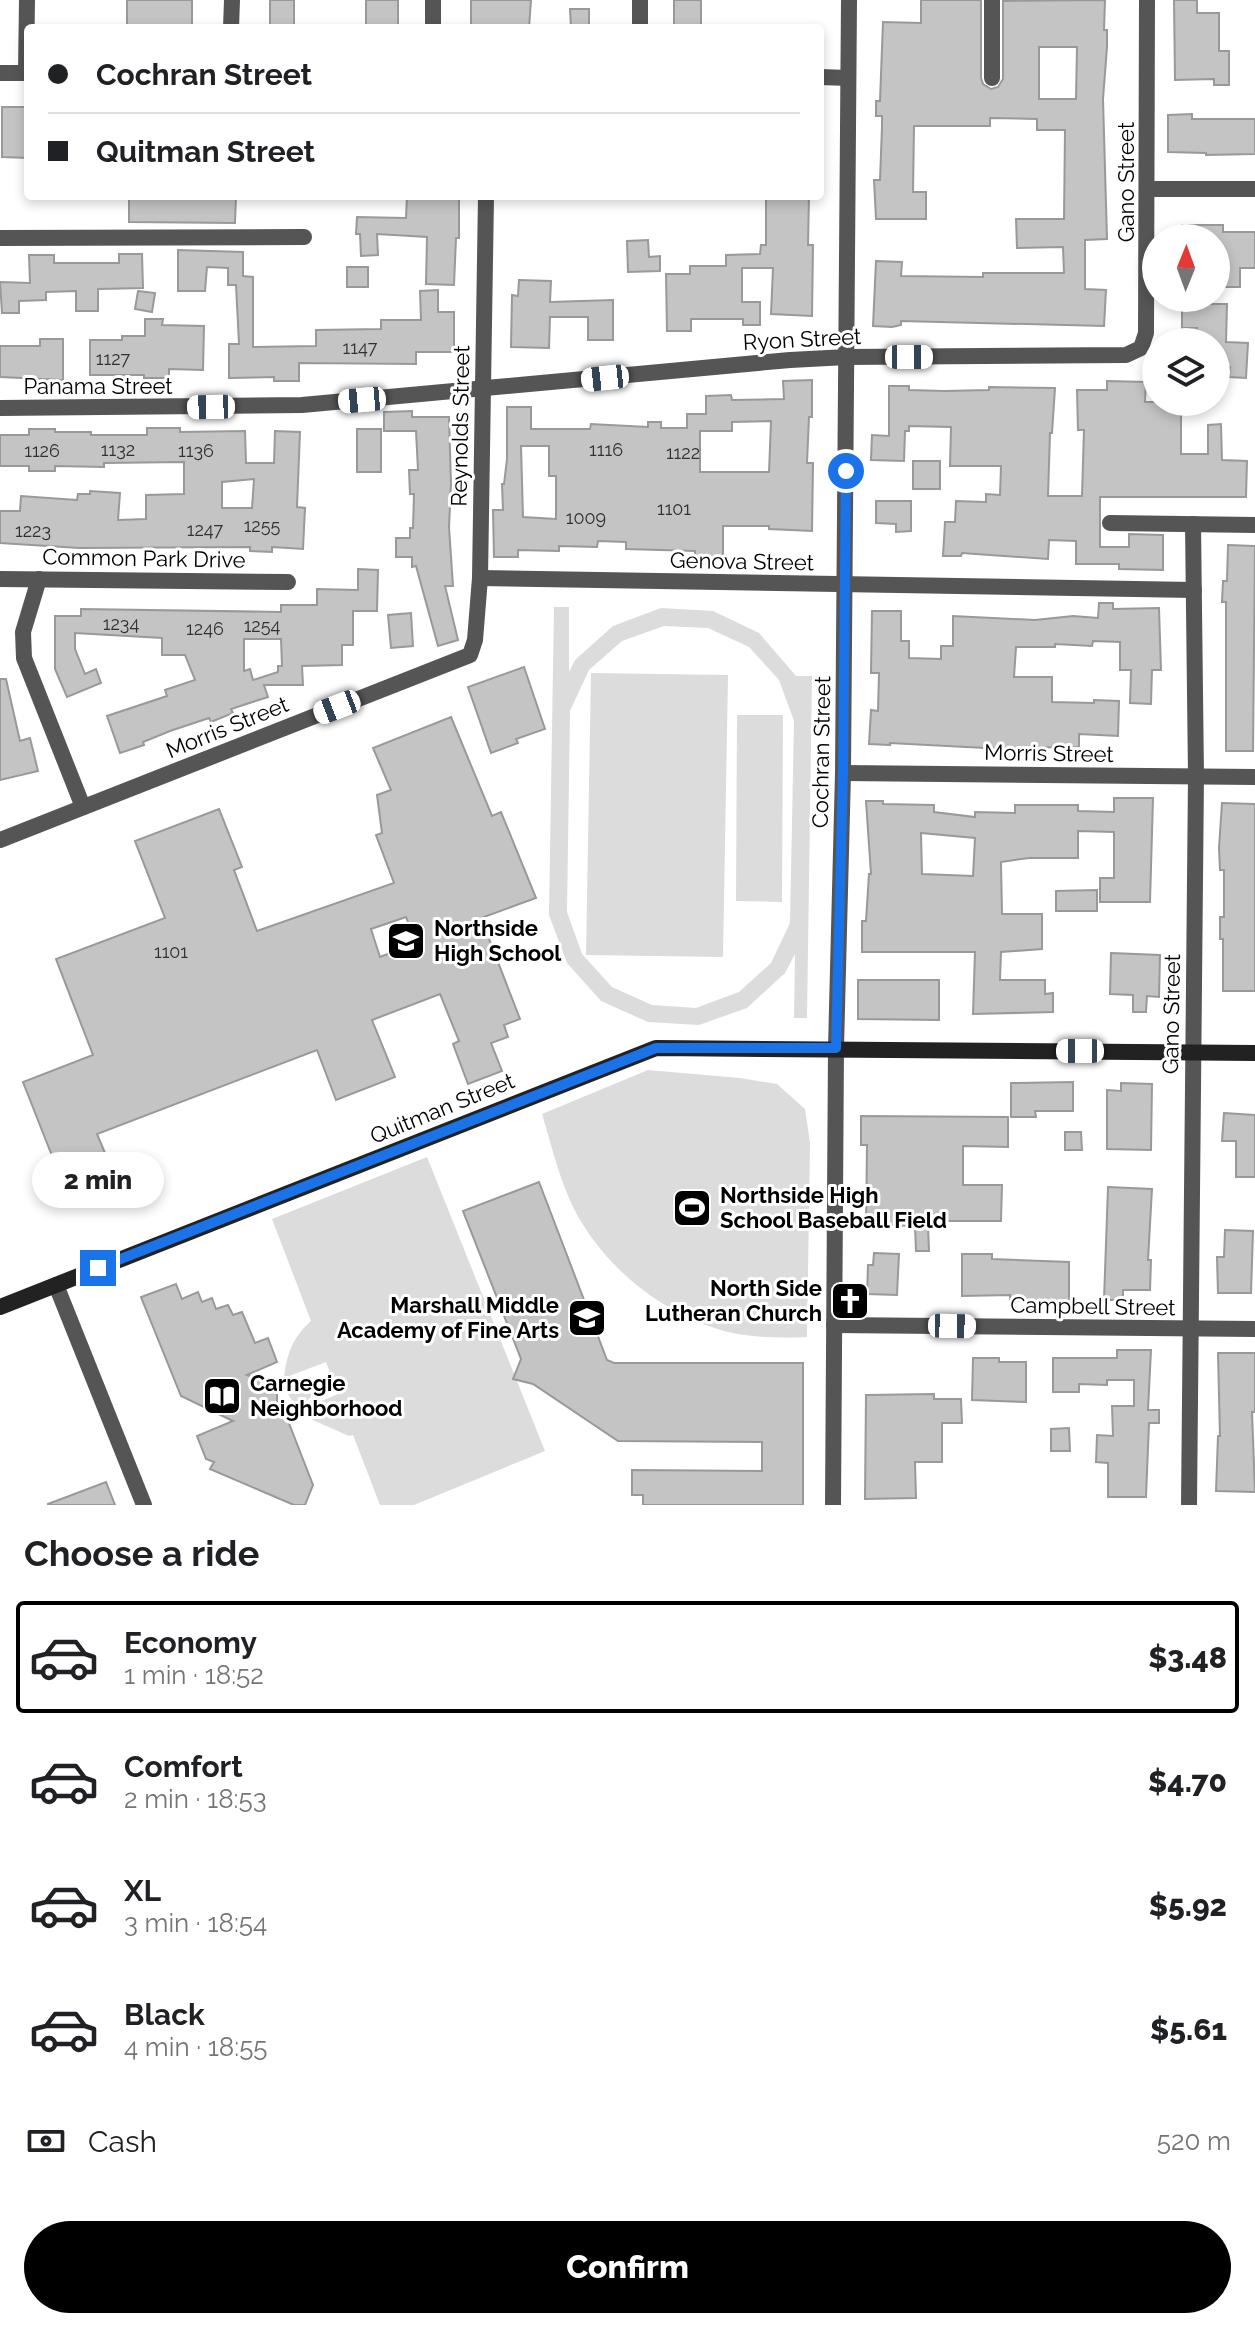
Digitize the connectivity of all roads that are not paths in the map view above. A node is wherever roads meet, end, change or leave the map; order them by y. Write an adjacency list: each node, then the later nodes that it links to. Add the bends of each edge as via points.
1 (27, 0): 8 (street)
2 (232, 0): 9 (street)
3 (433, 0): 10 (street)
4 (640, 0): 11 (street)
5 (849, 0): 15 (street, Cochran Street)
6 (992, 0): 16 (street)
7 (1147, 0): 17 (street, Gano Street)
8 (27, 24)
9 (231, 24)
10 (433, 24)
11 (640, 24)
12 (0, 73): 13 (street)
13 (24, 73)
14 (824, 77): 15 (street)
15 (848, 78): 23 (street, Cochran Street)
16 (992, 78)
17 (1148, 189): 18 (street); 22 (street, Gano Street, via 1146,333 1141,348)
18 (1255, 189)
19 (486, 200): 24 (street, Reynolds Street)
20 (304, 237): 21 (street)
21 (0, 238)
22 (1126, 355): 23 (street, Ryon Street)
23 (847, 357): 24 (street, Ryon Street); 33 (street, Cochran Street)
24 (483, 389): 25 (street, Panama Street, via 302,405); 29 (street, Reynolds Street)
25 (0, 408)
26 (1110, 523): 27 (street)
27 (1193, 524): 28 (street); 34 (street, Gano Street)
28 (1255, 525)
29 (480, 578): 33 (street, Genova Street); 35 (street, Reynolds Street)
30 (0, 579): 31 (street, Common Park Drive)
31 (39, 579): 32 (street, Common Park Drive); 39 (street, via 23,632 24,658)
32 (288, 582)
33 (845, 586): 34 (street, Genova Street); 36 (street, Cochran Street)
34 (1194, 590): 37 (street, Gano Street)
35 (470, 655): 39 (street, Morris Street)
36 (843, 773): 37 (street, Morris Street); 41 (street, Cochran Street)
37 (1196, 776): 38 (street, Morris Street); 42 (street, Gano Street)
38 (1255, 777)
39 (83, 807): 40 (street, Morris Street)
40 (0, 840)
41 (836, 1048): 42 (main road, Quitman Street); 44 (main road, Quitman Street, via 656,1048); 46 (street, Cochran Street)
42 (1193, 1052): 43 (main road, Quitman Street); 47 (street, Gano Street)
43 (1255, 1053)
44 (56, 1285): 45 (main road, Quitman Street); 49 (street)
45 (0, 1307)
46 (834, 1325): 47 (street, Campbell Street); 50 (street, Cochran Street)
47 (1189, 1329): 48 (street, Campbell Street); 51 (street, Gano Street)
48 (1255, 1329)
49 (144, 1505)
50 (833, 1505)
51 (1189, 1505)

